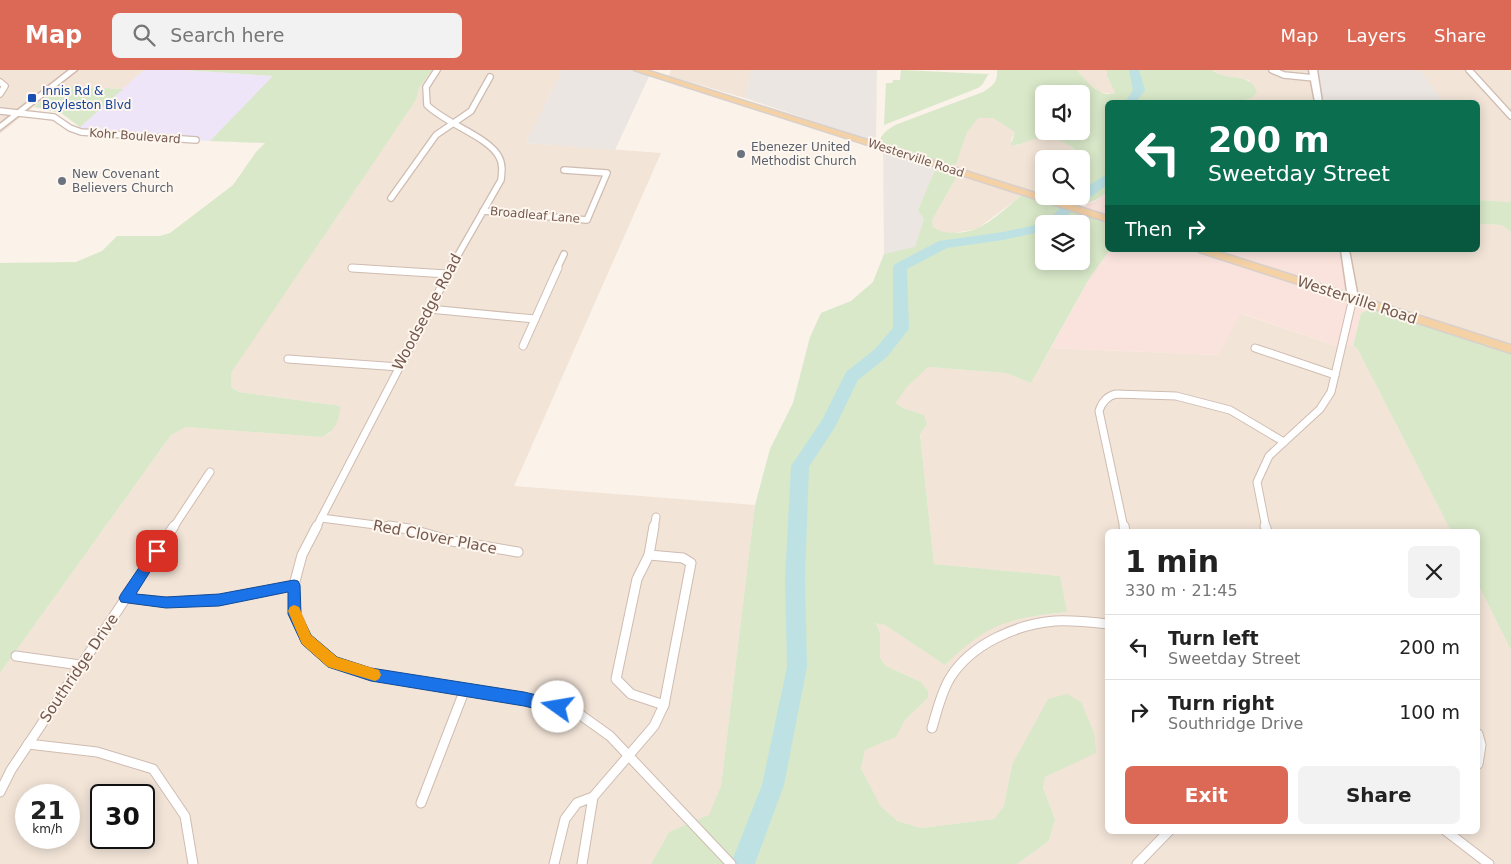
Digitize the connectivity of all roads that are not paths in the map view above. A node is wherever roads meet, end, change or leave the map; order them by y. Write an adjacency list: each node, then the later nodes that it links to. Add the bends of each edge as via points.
1 (73, 70): 12 (main road)
2 (437, 70): 14 (street, Woodsedge Road, via 426,87 427,105)
3 (638, 70): 20 (main road, Westerville Road)
4 (1272, 70): 6 (street, via 1284,75)
5 (1469, 70): 13 (street)
6 (1313, 74): 10 (main road)
7 (490, 76): 14 (street, via 471,111)
8 (0, 82): 9 (street, via 5,86)
9 (0, 94)
10 (1319, 100)
11 (0, 111): 12 (street, Kohr Boulevard)
12 (19, 113): 15 (main road); 16 (street, Kohr Boulevard, via 54,117 81,132)
13 (1511, 116)
14 (452, 124): 18 (street, via 430,142); 19 (street, Woodsedge Road, via 476,136 499,155 503,172 501,180)
15 (0, 128)
16 (196, 140)
17 (564, 170): 19 (street, Broadleaf Lane, via 607,173 587,220)
18 (391, 198)
19 (482, 211): 25 (street, Woodsedge Road)
20 (1105, 218)
21 (1209, 252): 26 (main road, Westerville Road)
22 (1345, 252): 26 (main road)
23 (564, 254): 28 (street)
24 (352, 268): 25 (street)
25 (447, 274): 27 (street, Woodsedge Road)
26 (1353, 298): 31 (main road, Westerville Road); 34 (street)
27 (429, 309): 28 (street); 33 (street, Woodsedge Road)
28 (535, 320): 29 (street)
29 (523, 346)
30 (1255, 348): 34 (street)
31 (1511, 349)
32 (288, 359): 33 (street)
33 (399, 367): 38 (street, Woodsedge Road)
34 (1335, 375): 35 (street, via 1331,392 1320,409)
35 (1284, 442): 39 (street, via 1230,410 1176,396 1108,396 1099,411); 40 (street, via 1269,456 1257,482)
36 (210, 472): 44 (street, Southridge Drive)
37 (656, 516): 42 (street)
38 (321, 518): 41 (street, Red Clover Place, via 409,529 452,541); 43 (street, Woodsedge Road, via 302,555)
39 (1124, 529)
40 (1266, 529)
41 (518, 552)
42 (648, 555): 49 (street, via 637,579 616,679 628,694); 49 (street, via 683,558 691,563)
43 (294, 585): 44 (street, via 219,600 166,602); 48 (street, Woodsedge Road, via 294,614 302,631 307,640 333,662 371,674)
44 (126, 598): 47 (street, Southridge Drive)
45 (1105, 624): 50 (street, via 1053,621 1014,629 977,648 951,676 938,704)
46 (16, 656): 47 (street)
47 (80, 665): 51 (street, Southridge Drive)
48 (465, 689): 52 (street, Woodsedge Road, via 575,711 610,736); 55 (street)
49 (664, 705): 52 (street, via 654,726)
50 (932, 728)
51 (28, 744): 53 (street, Southridge Drive); 58 (street, via 97,752 153,769 185,816)
52 (629, 756): 54 (street); 61 (street, Woodsedge Road)
53 (0, 792)
54 (593, 797): 59 (street, via 577,803 565,820); 60 (street)
55 (421, 803)
56 (1166, 834): 62 (street)
57 (1450, 834): 63 (street)
58 (193, 864)
59 (554, 864)
60 (582, 864)
61 (731, 864)
62 (1137, 864)
63 (1489, 864)

